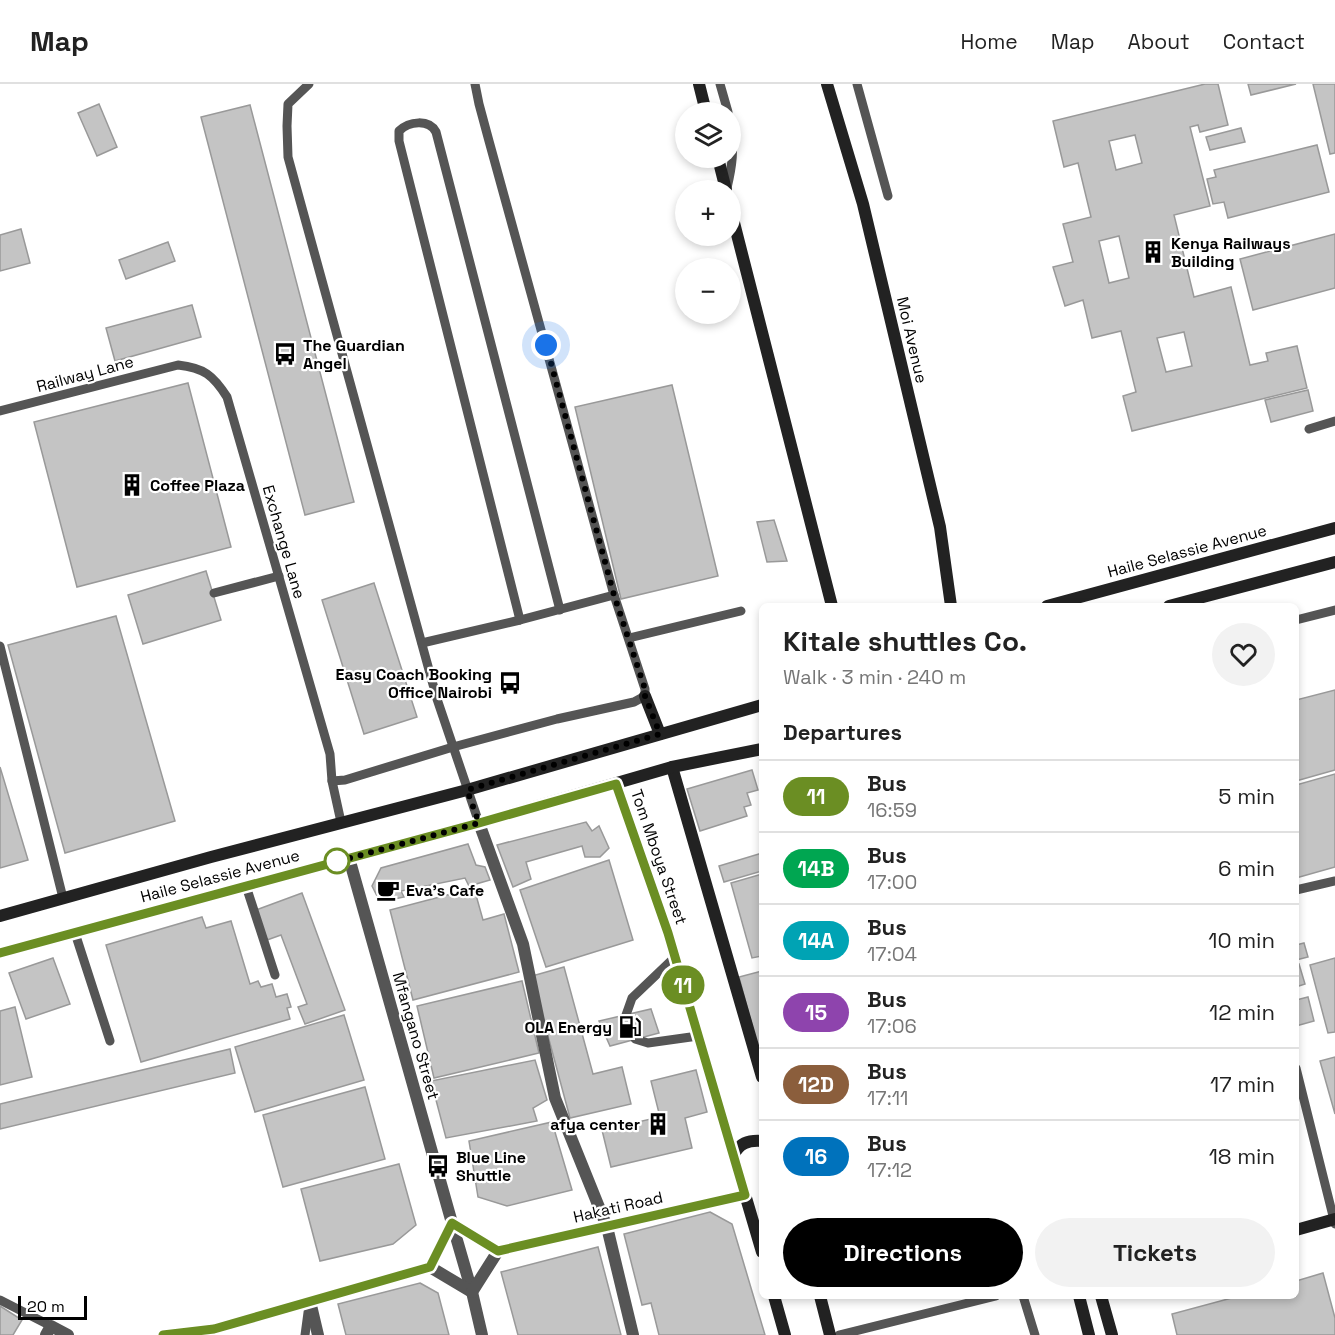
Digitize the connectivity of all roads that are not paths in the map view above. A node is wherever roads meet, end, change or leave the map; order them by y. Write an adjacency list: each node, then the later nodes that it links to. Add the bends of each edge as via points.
1 (309, 84): 30 (lane, via 288,104 288,156)
2 (475, 84): 19 (lane)
3 (699, 84): 7 (main road)
4 (720, 84): 8 (lane)
5 (827, 84): 21 (main road, Moi Avenue, via 863,204 940,526)
6 (856, 84): 9 (lane)
7 (704, 102)
8 (725, 102)
9 (888, 196)
10 (740, 246): 20 (main road)
11 (178, 365): 12 (lane, Railway Lane); 17 (lane, Exchange Lane, via 203,370 227,397)
12 (0, 411)
13 (1335, 421): 14 (lane)
14 (1309, 429)
15 (1335, 528): 22 (main road, Haile Selassie Avenue)
16 (1335, 562): 23 (main road)
17 (279, 576): 18 (lane); 38 (lane, Exchange Lane, via 330,754)
18 (214, 593)
19 (614, 595): 24 (lane); 29 (lane)
20 (831, 603)
21 (951, 603)
22 (1058, 603)
23 (1180, 603)
24 (560, 610): 28 (lane); 28 (lane, via 436,132 423,123 404,126 399,130 399,141)
25 (1335, 610): 27 (lane)
26 (741, 611): 29 (lane)
27 (1299, 619)
28 (520, 620): 30 (lane)
29 (629, 638): 32 (lane)
30 (422, 643): 35 (lane)
31 (0, 646): 47 (lane)
32 (645, 696): 34 (main road); 35 (lane)
33 (759, 706): 34 (main road, Haile Selassie Avenue)
34 (660, 734): 40 (main road, Haile Selassie Avenue)
35 (453, 747): 38 (lane); 40 (lane)
36 (759, 750): 37 (main road, Haile Selassie Avenue)
37 (672, 767): 39 (main road, Haile Selassie Avenue); 57 (main road, Tom Mboya Street)
38 (333, 781): 41 (lane, Exchange Lane)
39 (616, 784): 42 (main road, Haile Selassie Avenue); 51 (main road, Tom Mboya Street)
40 (467, 790): 41 (main road, Haile Selassie Avenue); 42 (lane)
41 (341, 822): 47 (main road, Haile Selassie Avenue)
42 (479, 823): 43 (main road, Haile Selassie Avenue); 64 (street, via 523,944 555,1098)
43 (349, 858): 45 (main road, Haile Selassie Avenue); 63 (street, Mfangano Street)
44 (1335, 881): 46 (lane)
45 (246, 886): 49 (main road, Haile Selassie Avenue); 52 (lane)
46 (1299, 889)
47 (63, 898): 48 (main road, Haile Selassie Avenue)
48 (0, 916)
49 (75, 933): 50 (main road, Haile Selassie Avenue); 56 (lane)
50 (0, 953)
51 (675, 957): 53 (lane, via 632,998); 54 (main road, Tom Mboya Street)
52 (275, 975)
53 (626, 1015)
54 (698, 1036): 55 (lane, via 648,1043); 60 (main road, Tom Mboya Street)
55 (635, 1039)
56 (110, 1041)
57 (759, 1067)
58 (1299, 1080): 62 (lane)
59 (759, 1141): 60 (main road, via 744,1142)
60 (733, 1156): 61 (main road, Tom Mboya Street)
61 (751, 1201): 64 (street, Hakati Road); 66 (main road, Tom Mboya Street)
62 (1335, 1221): 65 (main road)
63 (452, 1223): 67 (street); 68 (street); 69 (street, Mfangano Street)
64 (607, 1227): 67 (street, Hakati Road); 84 (street)
65 (1299, 1229)
66 (759, 1238)
67 (498, 1251): 69 (street)
68 (430, 1267): 69 (street); 77 (street)
69 (472, 1292): 83 (street)
70 (775, 1299): 85 (main road)
71 (821, 1299): 86 (main road)
72 (984, 1299): 87 (lane)
73 (1024, 1299): 88 (lane)
74 (1080, 1299): 89 (main road)
75 (1102, 1299): 90 (main road)
76 (0, 1300): 78 (lane)
77 (310, 1301): 80 (street, via 214,1329); 81 (lane); 82 (street)
78 (48, 1331): 79 (street)
79 (68, 1335)
80 (163, 1335)
81 (305, 1335)
82 (318, 1335)
83 (482, 1335)
84 (633, 1335)
85 (785, 1335)
86 (830, 1335)
87 (839, 1335)
88 (1035, 1335)
89 (1089, 1335)
90 (1112, 1335)

